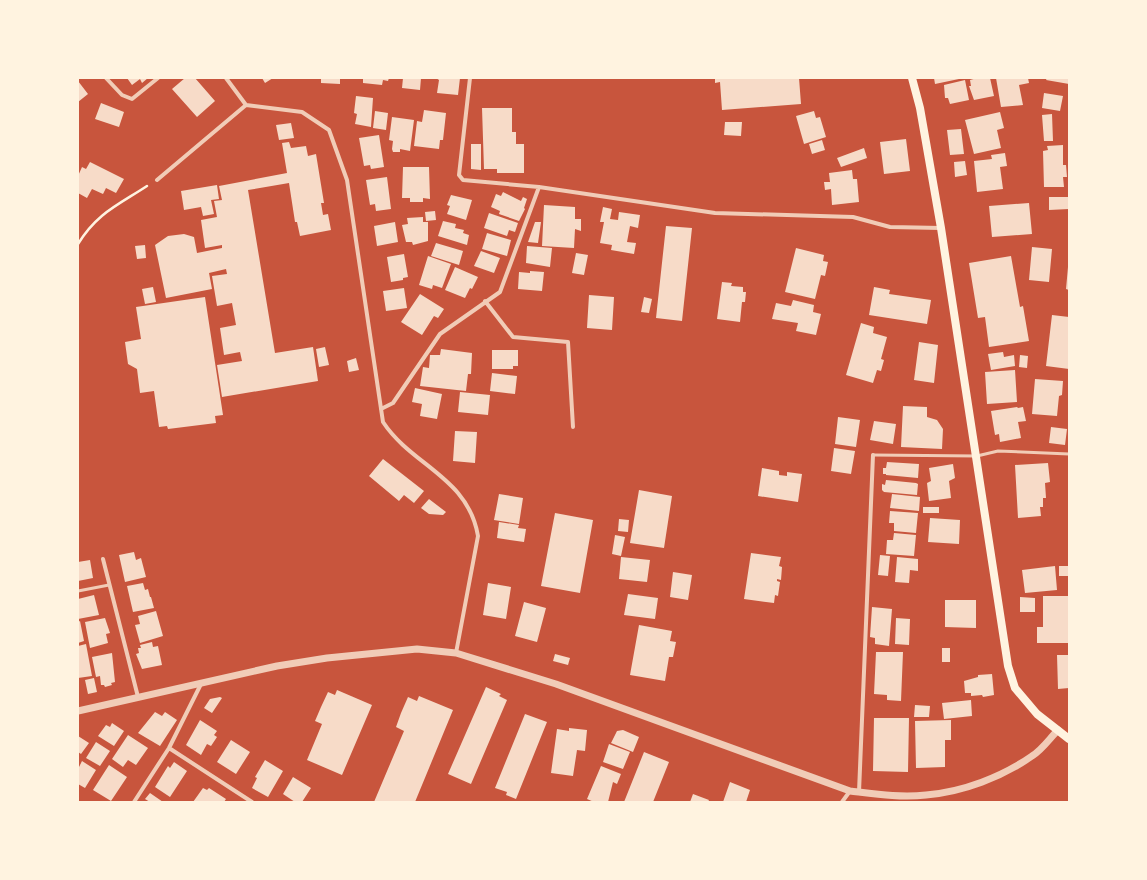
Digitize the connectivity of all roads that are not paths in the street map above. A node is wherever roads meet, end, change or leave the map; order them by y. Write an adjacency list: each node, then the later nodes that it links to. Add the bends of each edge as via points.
1 (106, 78): 2 (street, via 122,95 132,99)
2 (158, 78)
3 (226, 78): 6 (street)
4 (470, 78): 8 (street, via 459,175 463,180)
5 (912, 78): 9 (main road, via 920,108)
6 (246, 105): 7 (street); 11 (street, via 302,112 329,130 346,180)
7 (157, 180)
8 (539, 187): 9 (street, via 714,213 853,217 890,227); 10 (street, via 500,292)
9 (941, 228): 15 (main road)
10 (484, 301): 11 (street, via 440,334 393,403); 12 (street, via 513,337 568,342)
11 (381, 410): 19 (street, via 383,422 390,432 449,483 465,500 475,521 478,536)
12 (573, 427)
13 (1069, 454): 15 (lane, via 998,451)
14 (873, 455): 15 (lane); 27 (street)
15 (977, 456): 23 (main road, via 1008,666 1015,688 1037,714)
16 (103, 559): 17 (street)
17 (109, 585): 18 (lane); 21 (street)
18 (78, 591)
19 (456, 653): 20 (street, via 416,649 378,652 298,663); 26 (street, via 556,684)
20 (202, 682): 21 (street); 25 (street)
21 (138, 698): 22 (street)
22 (78, 710)
23 (1058, 730): 24 (main road); 27 (street, via 1033,756 1002,774 960,789 927,795 890,796)
24 (1069, 739)
25 (169, 748): 28 (street); 29 (street)
26 (850, 791): 27 (street); 30 (street)
27 (858, 792)
28 (134, 802)
29 (252, 802)
30 (842, 802)

